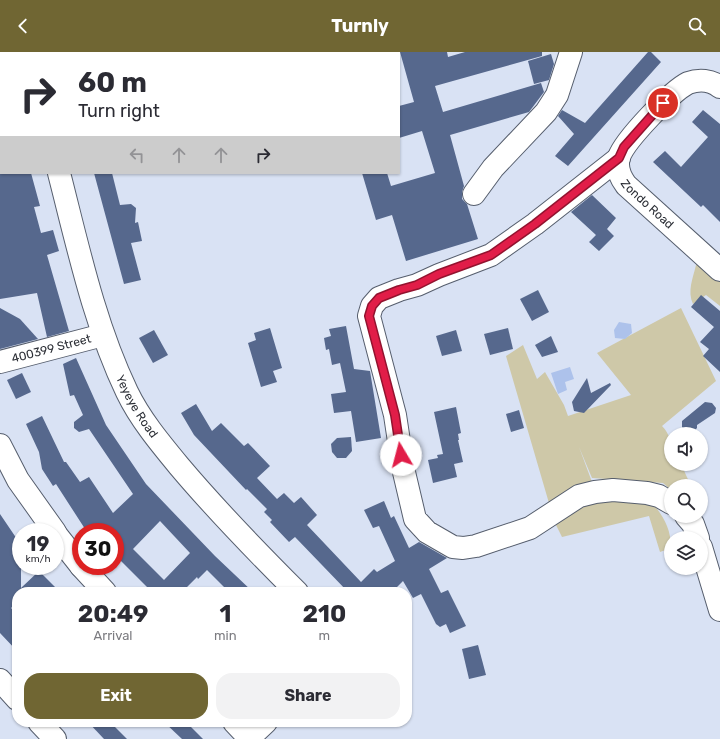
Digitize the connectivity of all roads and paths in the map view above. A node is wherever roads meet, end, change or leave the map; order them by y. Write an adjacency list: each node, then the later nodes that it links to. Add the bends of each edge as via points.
1 (571, 52): 5 (street, via 557,95 546,112 493,168)
2 (720, 86): 3 (street, via 713,81 702,80 678,89 624,147)
3 (619, 158): 6 (street, Zondo Road, via 618,169 626,185); 10 (street, via 491,255 379,298 372,306 369,316 395,415 403,468 415,519 433,536 453,547 476,546 530,528 579,496 595,492 634,492)
4 (59, 174): 7 (street, Yeyeye Road)
5 (474, 194)
6 (720, 270)
7 (103, 335): 8 (street, 400399 Street); 17 (street, Yeyeye Road, via 128,393 151,432 216,510)
8 (0, 362)
9 (0, 445): 11 (street, via 18,480)
10 (664, 499)
11 (49, 523)
12 (64, 544): 13 (street)
13 (72, 554)
14 (708, 570): 18 (street)
15 (89, 575): 16 (street)
16 (100, 587)
17 (292, 587)
18 (720, 610)
19 (0, 680): 20 (street)
20 (12, 693)
21 (44, 727): 25 (street)
22 (239, 727): 24 (street)
23 (261, 727): 24 (street)
24 (249, 738)
25 (55, 739)

